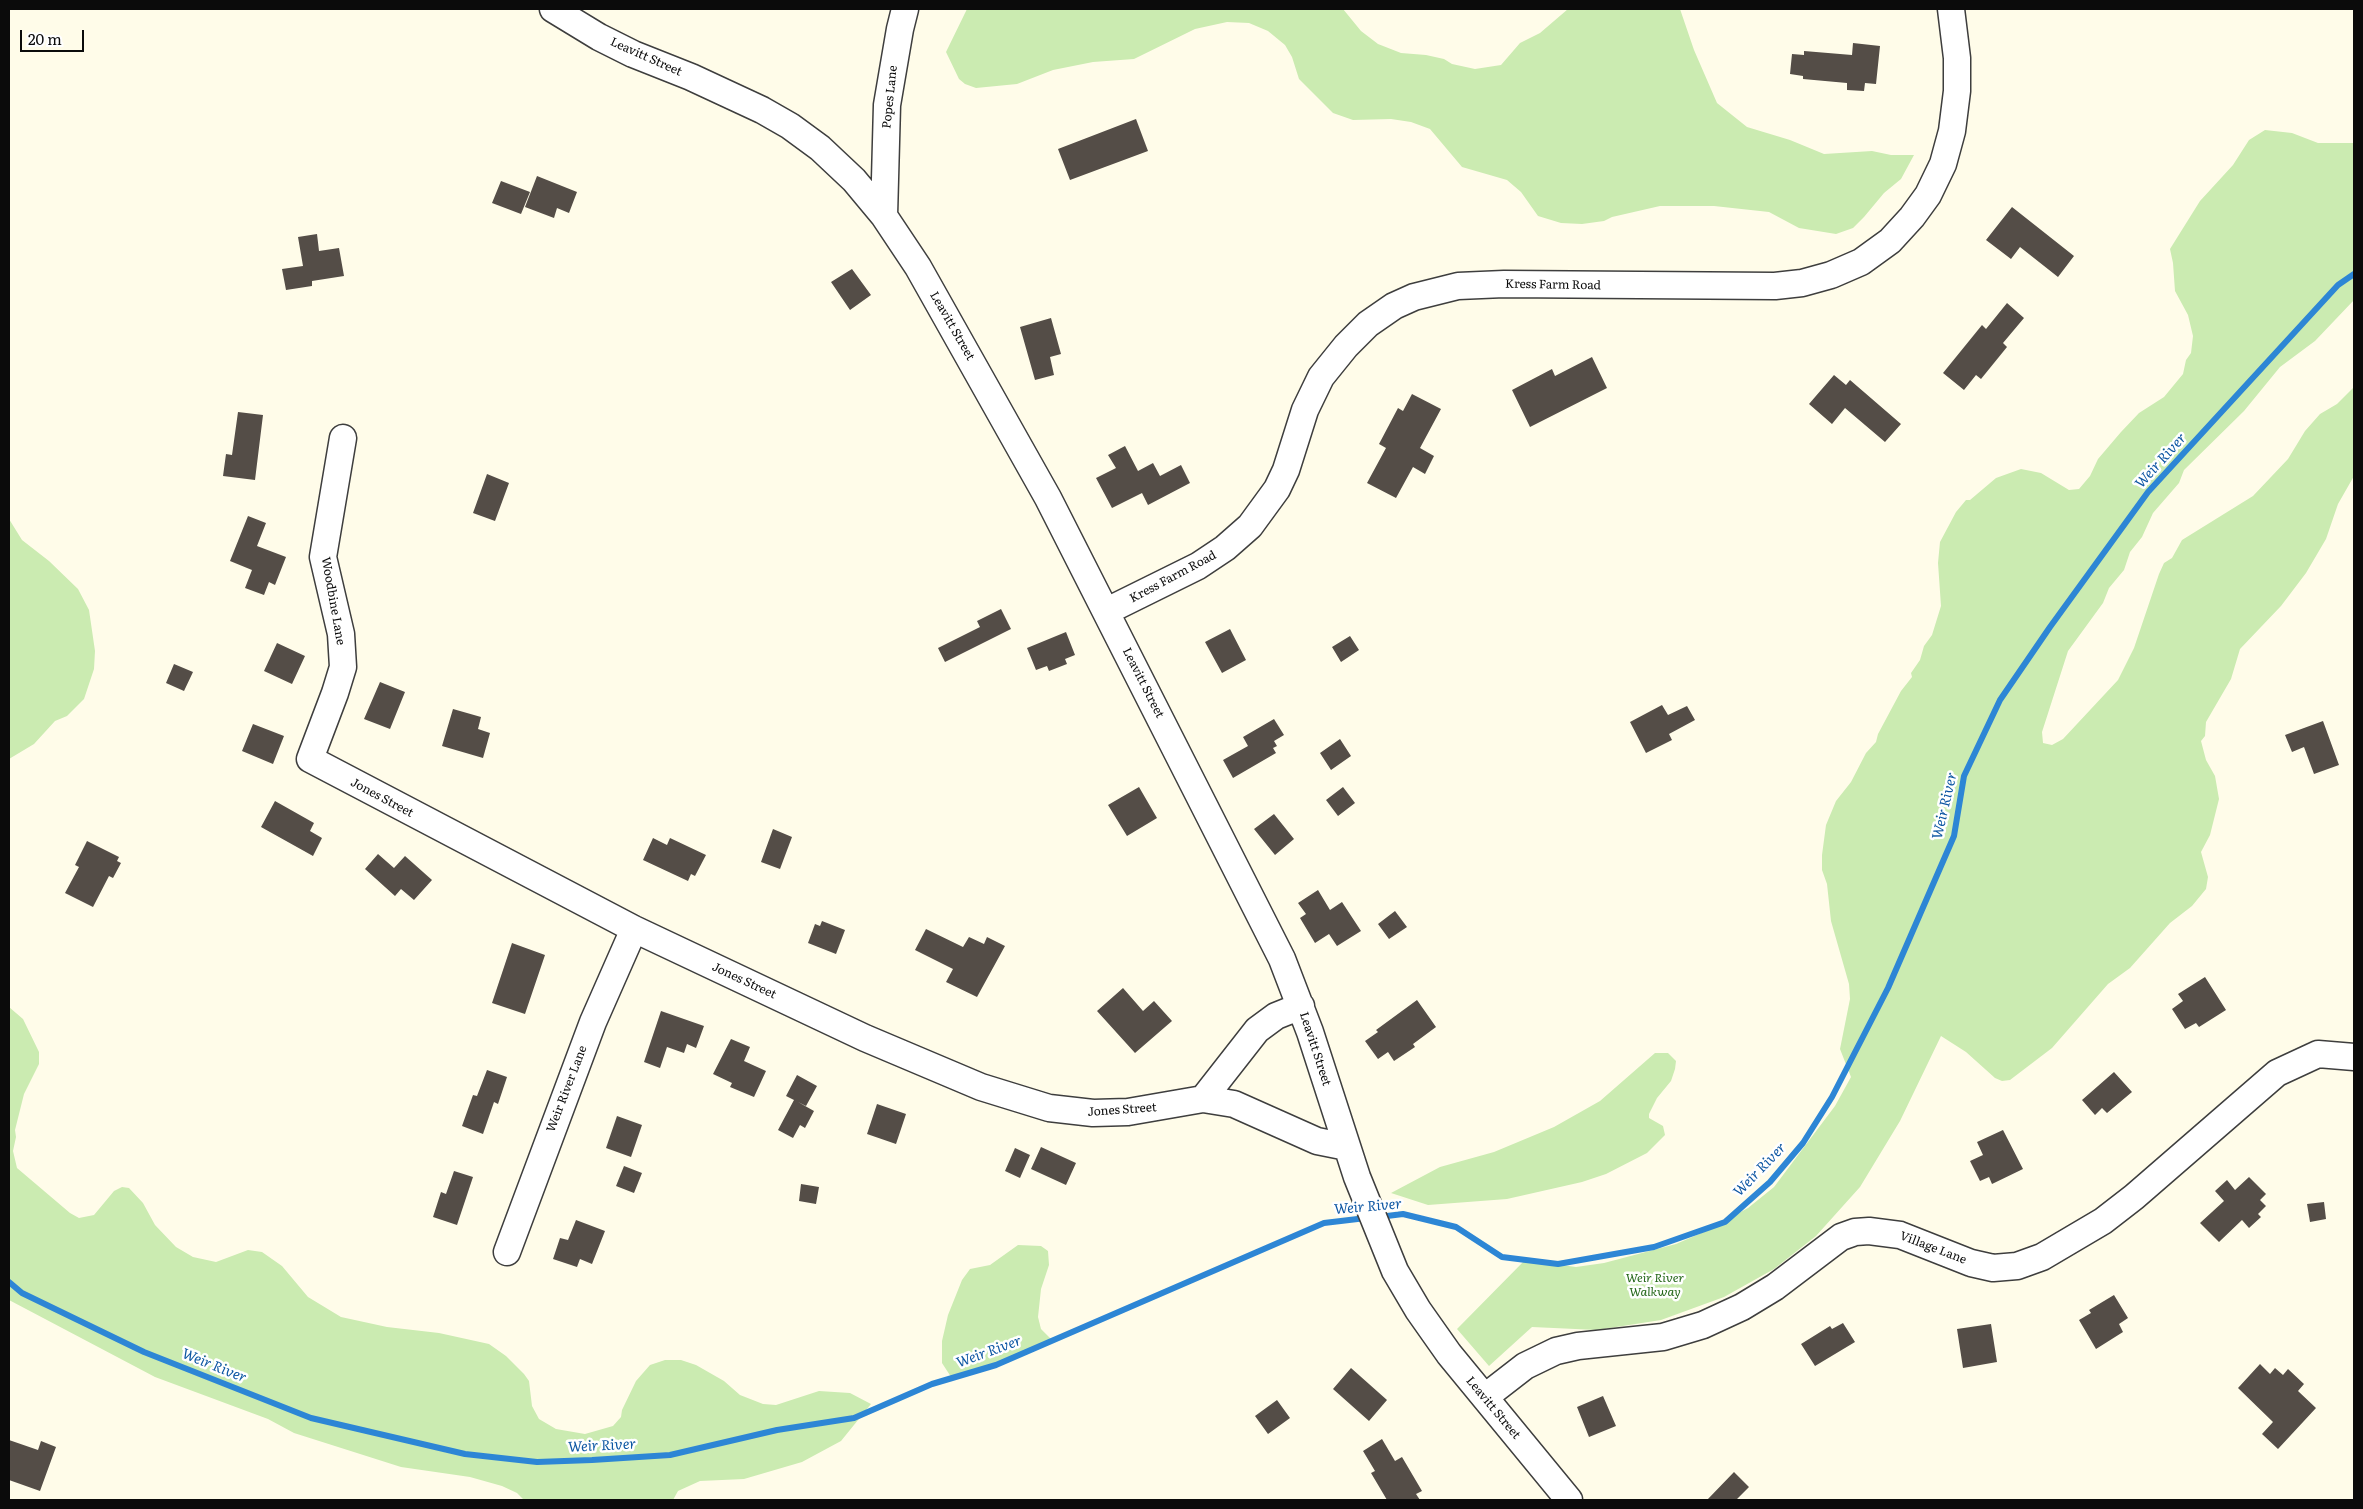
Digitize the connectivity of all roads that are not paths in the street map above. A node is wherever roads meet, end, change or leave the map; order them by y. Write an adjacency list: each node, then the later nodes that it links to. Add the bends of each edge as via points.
1 (554, 9): 4 (street, Leavitt Street, via 633,54 691,77 790,126 820,148 854,180)
2 (905, 9): 4 (street, Popes Lane, via 887,105)
3 (1951, 9): 6 (street, Kress Farm Road, via 1957,90 1952,131 1943,164 1928,195 1912,217 1890,241 1861,262 1831,275 1775,286 1458,286 1414,297 1394,306 1357,335 1321,377 1305,410 1277,489 1250,526 1198,566)
4 (884, 216): 6 (street, Leavitt Street, via 918,267 1004,417)
5 (343, 438): 7 (street, Woodbine Lane, via 323,557 341,634 343,667)
6 (1107, 611): 9 (street, Leavitt Street, via 1240,873)
7 (310, 759): 8 (street, Jones Street)
8 (634, 929): 11 (street, Jones Street, via 865,1038 1010,1097 1093,1114 1156,1109); 13 (street, Weir River Lane, via 593,1022)
9 (1301, 1006): 11 (street, via 1276,1016 1257,1030); 12 (street, Leavitt Street)
10 (2354, 1057): 14 (street, Village Lane, via 2318,1054 2277,1073 2134,1197 2103,1221 2042,1257 2018,1266 1993,1268 1971,1263 1900,1234 1855,1232 1841,1237 1775,1287 1704,1325 1663,1337 1556,1351 1525,1366)
11 (1203, 1099): 12 (street, Jones Street, via 1234,1104 1317,1142)
12 (1347, 1147): 14 (street, Leavitt Street, via 1387,1256 1404,1288 1432,1332)
13 (507, 1252)
14 (1484, 1397): 15 (street, Leavitt Street)
15 (1569, 1500)

